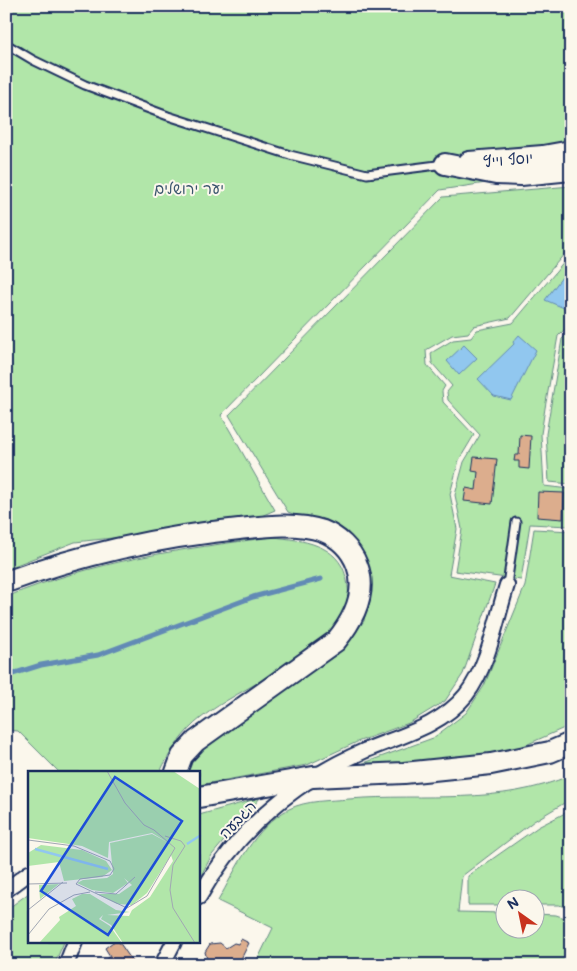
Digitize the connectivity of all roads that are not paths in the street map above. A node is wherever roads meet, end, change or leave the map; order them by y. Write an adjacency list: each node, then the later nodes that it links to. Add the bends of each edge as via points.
1 (6, 44): 3 (lane, via 85,85 168,116 290,155 367,174)
2 (571, 151): 3 (main road, יוסף וייץ)
3 (445, 164): 4 (main road, via 496,174)
4 (571, 170)
5 (516, 522): 7 (lane)
6 (6, 582): 9 (main road, via 100,552 196,533 298,526 323,531 341,541 353,555 360,571 361,589 349,625 319,655 196,741 182,756)
7 (507, 585): 10 (street, הגבעה, via 478,675 457,704 417,730 359,754)
8 (571, 743): 10 (main road, via 532,756 468,767)
9 (176, 771)
10 (313, 778): 11 (main road); 14 (street, הגבעה, via 255,822 228,852)
11 (200, 797)
12 (28, 873): 13 (street)
13 (6, 890)
14 (200, 895)
15 (74, 944): 17 (street)
16 (173, 944): 18 (street)
17 (66, 965)
18 (162, 965)

